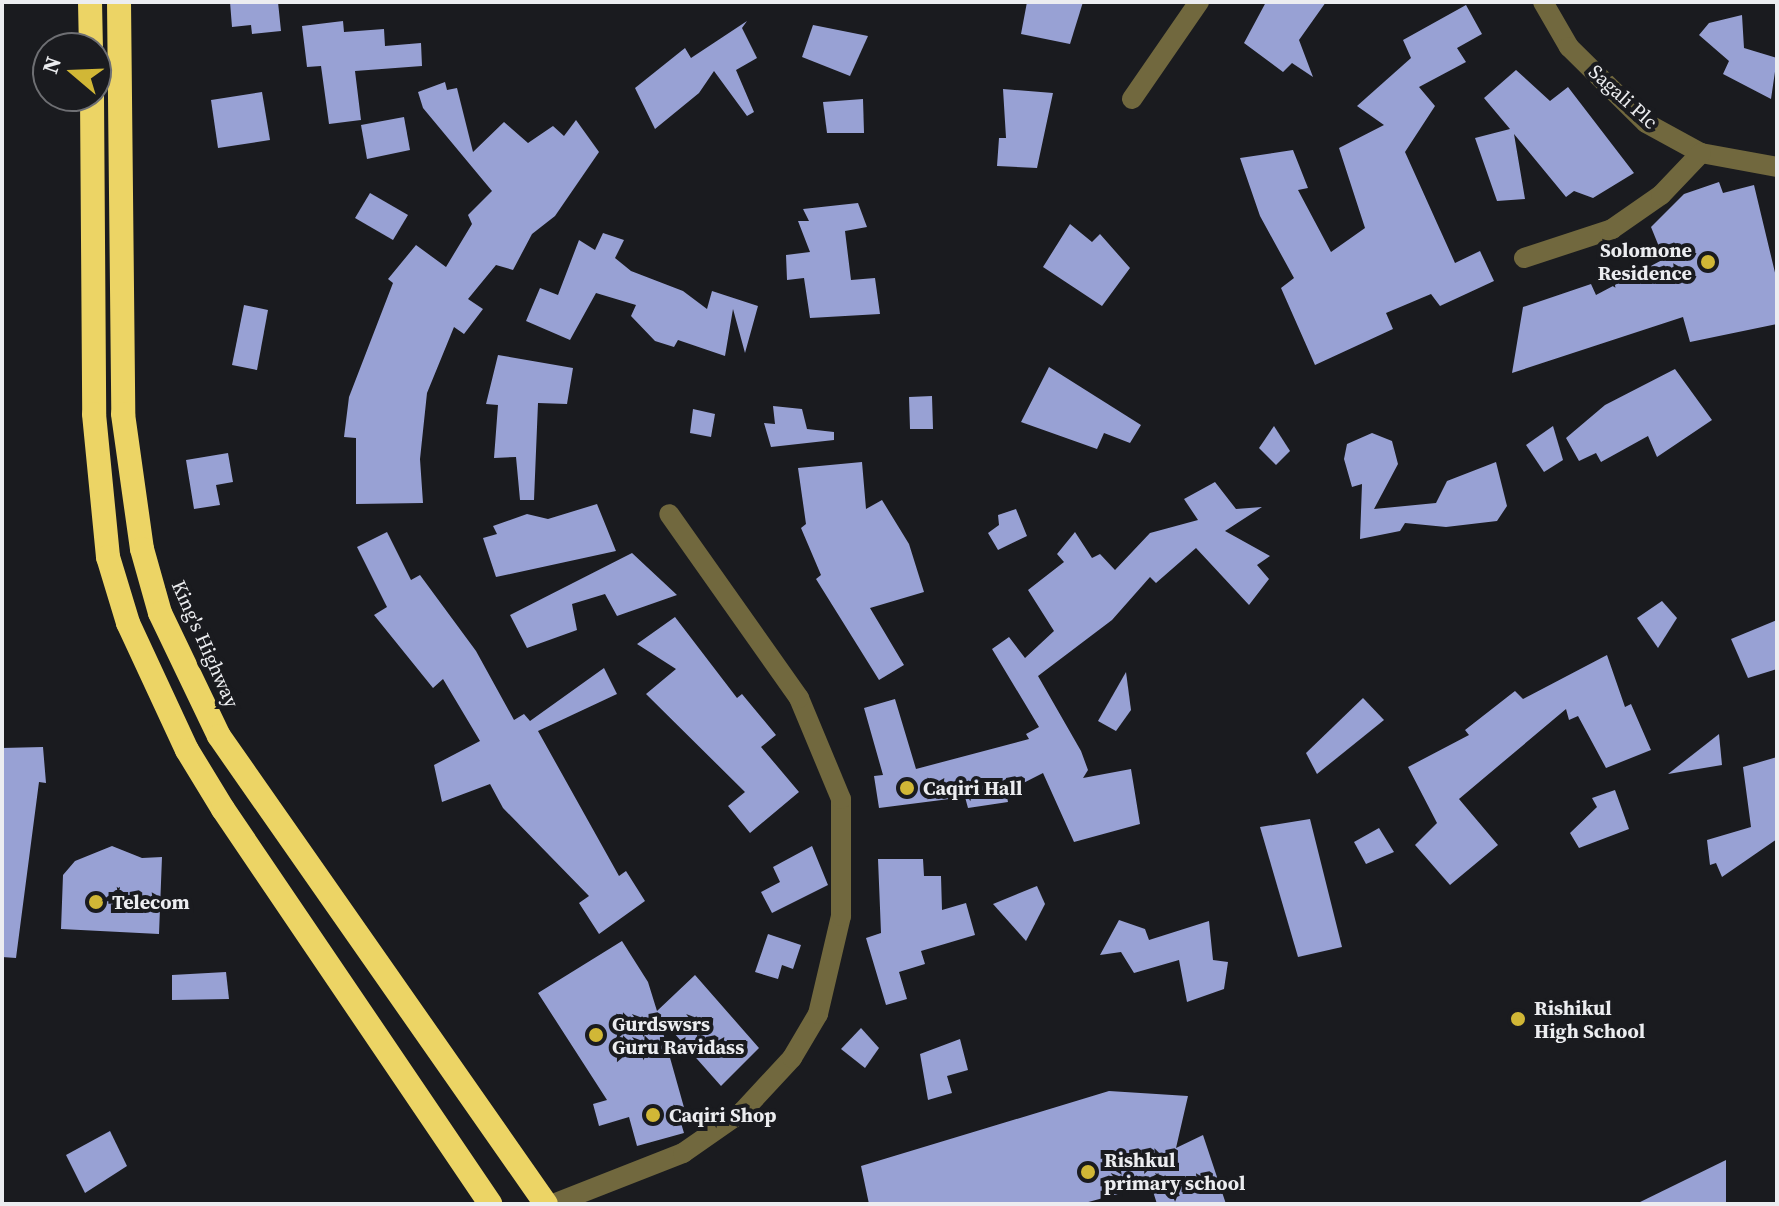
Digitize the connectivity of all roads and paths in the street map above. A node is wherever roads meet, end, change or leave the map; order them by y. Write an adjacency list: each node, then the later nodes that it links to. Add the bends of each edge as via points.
1 (90, 2): 5 (highway)
2 (119, 2): 13 (highway, King's Highway, via 123,414 142,549 160,613 219,736)
3 (1199, 2): 6 (street)
4 (1543, 2): 8 (street, Sagali Plc, via 1569,47 1612,91 1646,123)
5 (91, 32)
6 (1132, 99)
7 (92, 112): 12 (highway, via 94,414 108,557 128,623 162,703 216,798)
8 (1701, 153): 9 (street, Sagali Plc); 10 (street, via 1661,195 1612,229)
9 (1777, 167)
10 (1524, 258)
11 (669, 514): 14 (street, via 799,698 841,799 841,916 818,1014 792,1058 742,1112 683,1153)
12 (490, 1204)
13 (546, 1204)
14 (553, 1204)

